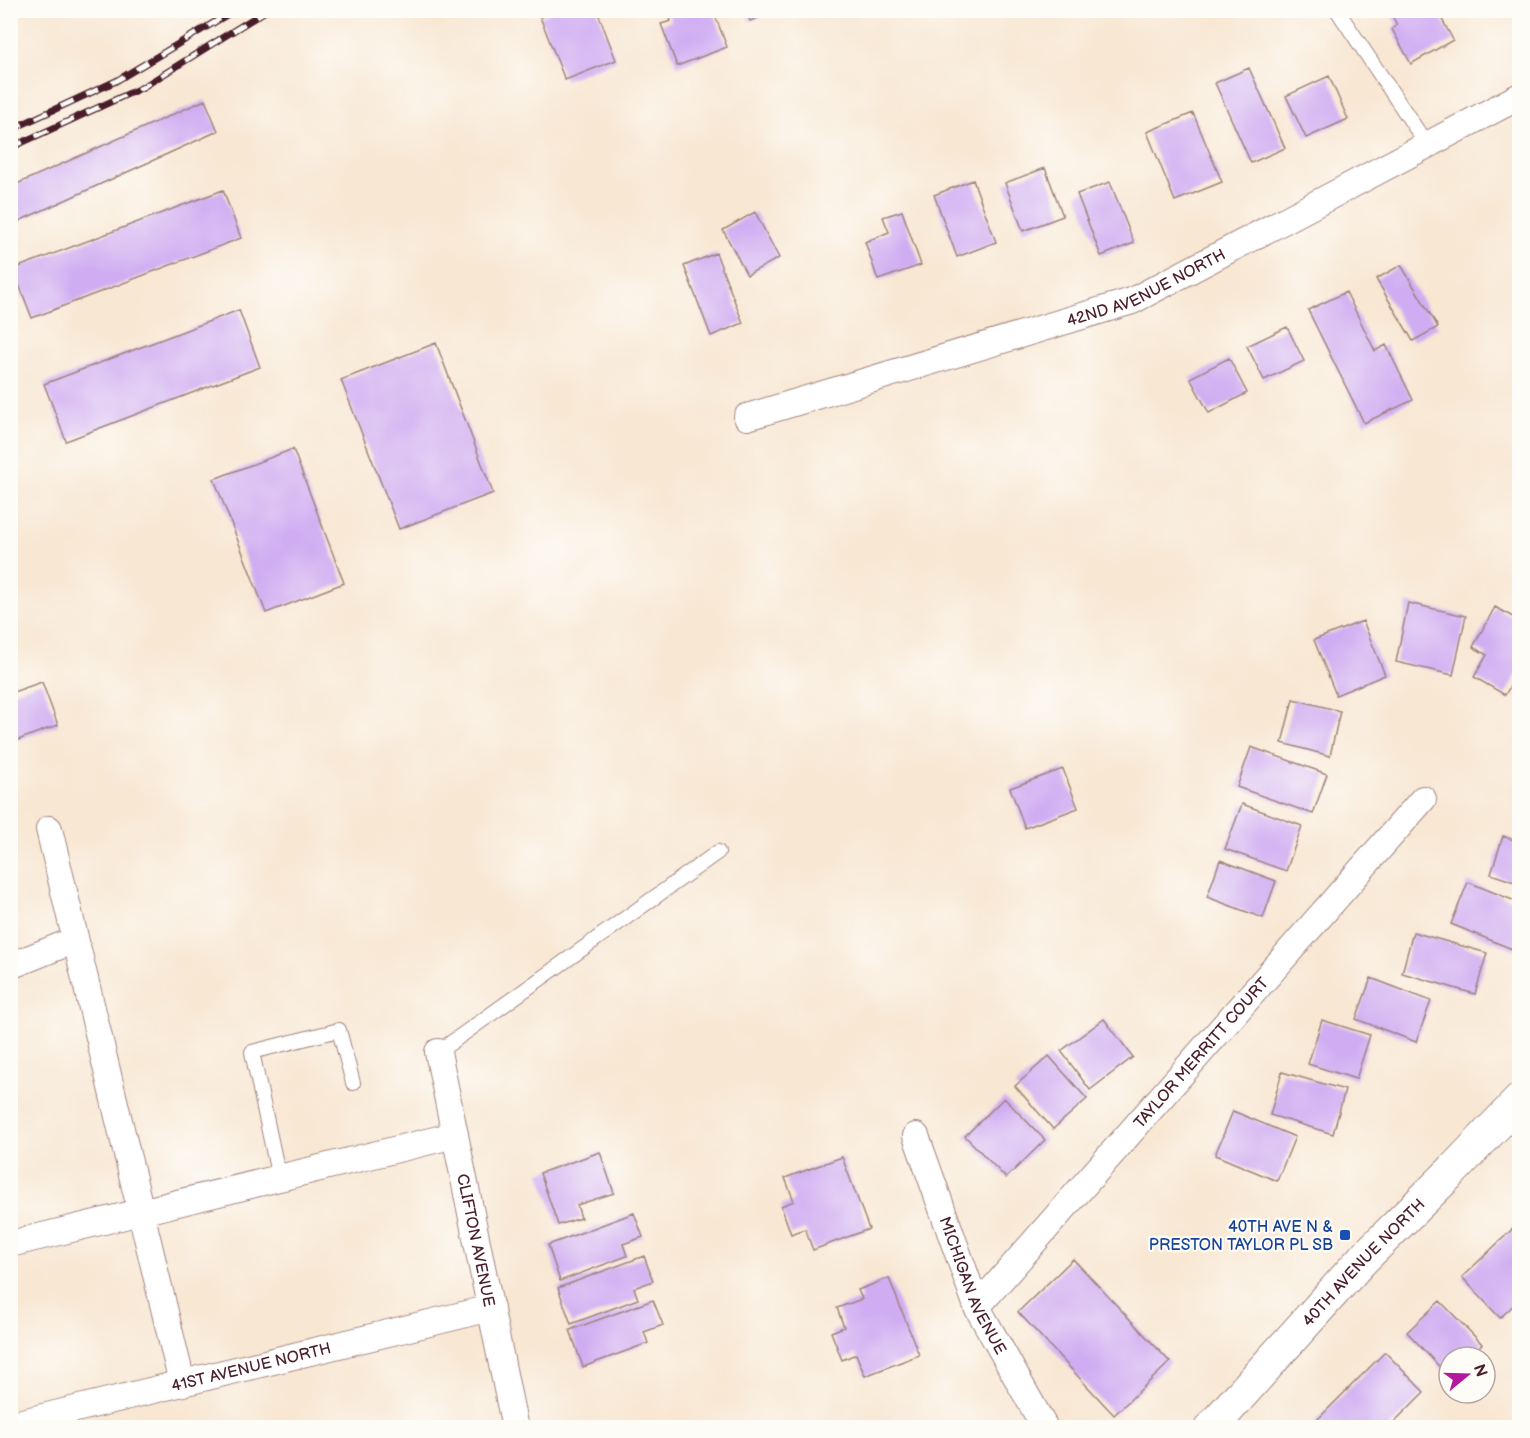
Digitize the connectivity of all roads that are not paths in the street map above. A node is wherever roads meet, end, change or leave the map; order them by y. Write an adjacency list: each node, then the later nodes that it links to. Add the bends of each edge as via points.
1 (1336, 10): 3 (lane)
2 (1520, 96): 3 (street, 42ND AVENUE NORTH)
3 (1427, 145): 4 (street, 42ND AVENUE NORTH, via 1132,301)
4 (747, 417)
5 (1423, 799): 18 (street, TAYLOR MERRITT COURT)
6 (49, 829): 8 (street)
7 (718, 852): 10 (lane)
8 (75, 940): 9 (street); 16 (street)
9 (10, 966)
10 (438, 1052): 13 (street, CLIFTON AVENUE)
11 (353, 1083): 15 (lane, via 339,1030 252,1052)
12 (1520, 1100): 24 (street, 40TH AVENUE NORTH, via 1361,1261)
13 (455, 1135): 15 (street); 19 (street, CLIFTON AVENUE)
14 (916, 1136): 18 (street, MICHIGAN AVENUE)
15 (279, 1178): 16 (street)
16 (142, 1213): 17 (street); 20 (street)
17 (10, 1244)
18 (977, 1306): 23 (street, MICHIGAN AVENUE)
19 (491, 1308): 20 (street, 41ST AVENUE NORTH); 22 (street, CLIFTON AVENUE)
20 (182, 1383): 21 (street, 41ST AVENUE NORTH)
21 (10, 1425)
22 (515, 1428)
23 (1045, 1428)
24 (1211, 1428)

